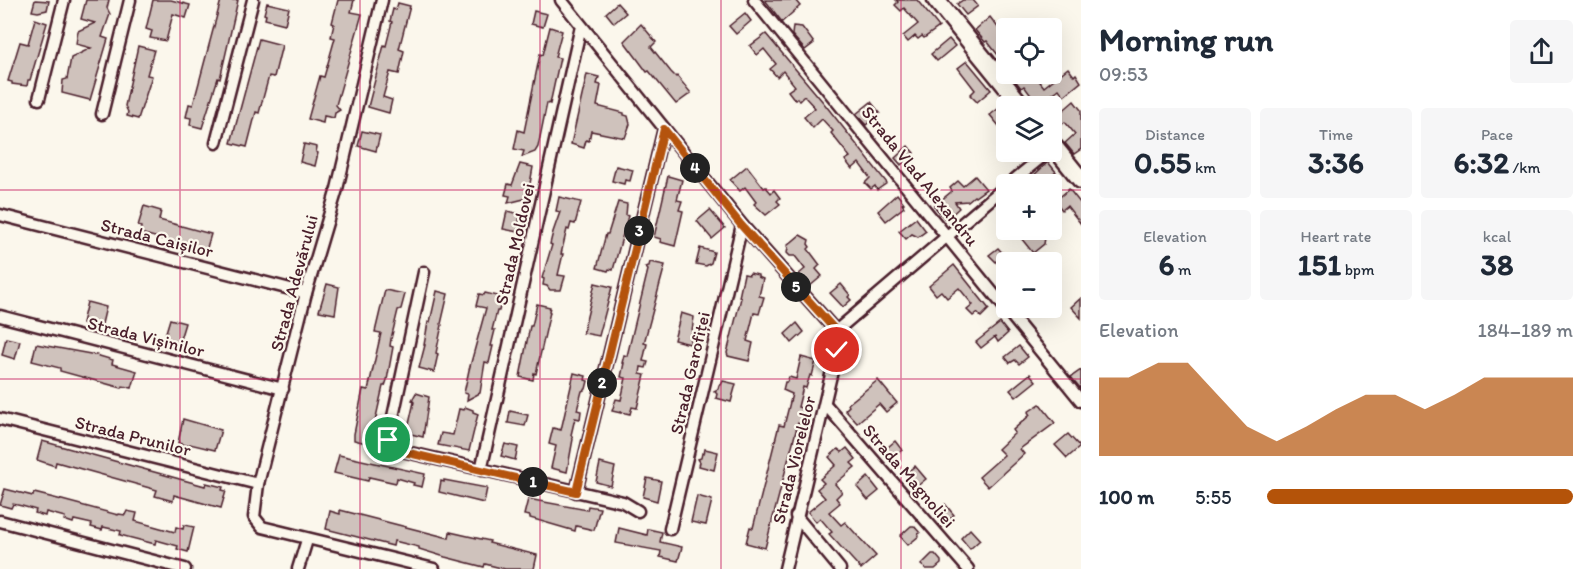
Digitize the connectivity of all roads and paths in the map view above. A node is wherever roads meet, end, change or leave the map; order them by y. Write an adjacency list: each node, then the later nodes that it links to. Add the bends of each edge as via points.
1 (64, 0): 10 (street)
2 (130, 0): 11 (street)
3 (253, 0): 13 (street)
4 (382, 0): 23 (street, Strada Adevărului, via 337,189)
5 (561, 0): 8 (street)
6 (754, 0): 21 (street, Strada Vlad Alexandru)
7 (936, 0): 9 (main road)
8 (581, 26): 12 (street); 30 (street, Strada Moldovei)
9 (1014, 96)
10 (39, 99)
11 (102, 114)
12 (664, 129): 20 (street); 32 (street)
13 (216, 142)
14 (1062, 160): 17 (main road)
15 (1035, 162): 16 (street)
16 (1021, 174)
17 (1081, 180)
18 (996, 195): 21 (street)
19 (0, 215): 23 (street, Strada Caișilor)
20 (741, 225): 25 (street); 36 (street, Strada Garofiței)
21 (947, 235): 25 (street); 27 (street, Strada Vlad Alexandru)
22 (424, 272): 30 (street, via 389,448)
23 (306, 293): 26 (street, Strada Adevărului)
24 (0, 316): 26 (street, Strada Vișinilor)
25 (836, 331): 28 (street, Strada Viorelelor, via 837,350)
26 (283, 389): 31 (street, Strada Adevărului)
27 (1081, 401)
28 (825, 404): 34 (street, Strada Viorelelor); 43 (street, Strada Magnoliei)
29 (0, 419): 31 (street, Strada Prunilor)
30 (481, 470): 32 (street)
31 (258, 484): 37 (street, Strada Adevărului, via 256,523)
32 (576, 492): 33 (street, via 623,502)
33 (638, 511)
34 (796, 516): 41 (street, Strada Viorelelor); 42 (street)
35 (0, 520): 38 (street)
36 (670, 529)
37 (307, 540): 39 (street); 40 (street)
38 (185, 569)
39 (298, 569)
40 (434, 569)
41 (785, 569)
42 (840, 569)
43 (968, 569)

